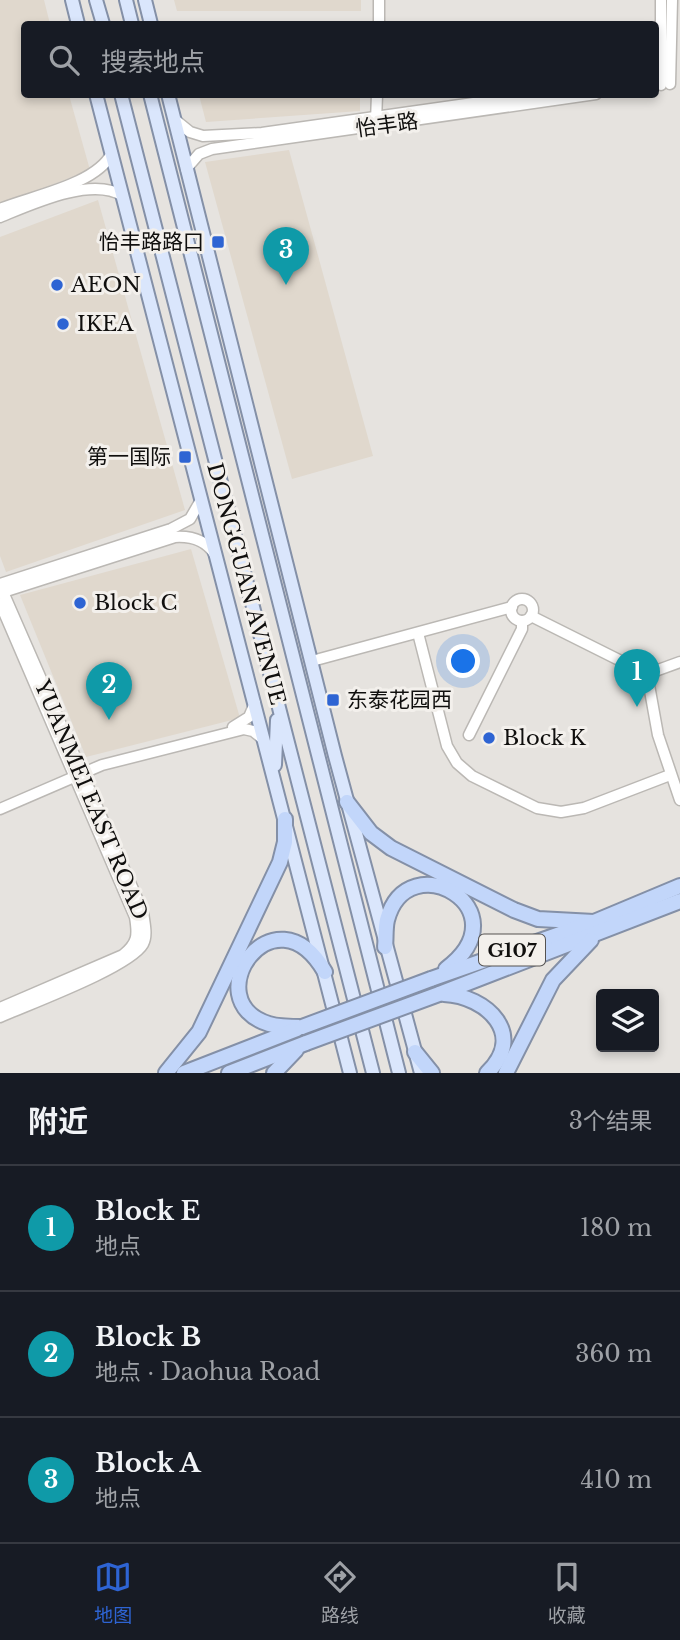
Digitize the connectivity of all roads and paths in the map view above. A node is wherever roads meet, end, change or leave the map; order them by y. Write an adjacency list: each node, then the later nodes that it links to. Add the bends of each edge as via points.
1 (72, 0): 8 (main road)
2 (96, 0): 9 (main road)
3 (145, 0): 11 (main road)
4 (379, 0): 12 (street)
5 (661, 0): 13 (street)
6 (672, 0): 13 (street)
7 (126, 2): 10 (main road)
8 (77, 21)
9 (102, 21)
10 (133, 21)
11 (150, 21)
12 (379, 21)
13 (667, 80)
14 (97, 98): 23 (main road)
15 (122, 98): 29 (main road, DONGGUAN AVENUE)
16 (151, 98): 40 (main road, DONGGUAN AVENUE)
17 (169, 98): 21 (main road)
18 (377, 98): 22 (street)
19 (513, 98): 22 (street, 怡丰路)
20 (565, 98): 22 (street, 怡丰路)
21 (174, 119): 22 (street, 怡丰路, via 190,132 210,136); 24 (main road)
22 (376, 122): 24 (street, 怡丰路, via 212,149 199,154)
23 (112, 153): 25 (main road); 26 (street, via 102,166 77,182)
24 (186, 169): 37 (main road)
25 (123, 196): 27 (street, via 113,190 87,188); 28 (main road)
26 (0, 209)
27 (0, 217)
28 (139, 258): 29 (main road); 30 (main road)
29 (169, 290): 42 (main road, DONGGUAN AVENUE)
30 (201, 499): 31 (main road); 32 (street, via 190,519 171,529)
31 (215, 555): 32 (street, via 195,538 175,537); 41 (main road)
32 (1, 588): 46 (street, YUANMEI EAST ROAD)
33 (0, 603): 46 (street, YUANMEI EAST ROAD)
34 (512, 607): 35 (street, via 513,617); 35 (street, via 518,600 528,601 532,607); 36 (street)
35 (526, 619): 39 (street); 43 (street)
36 (418, 633): 37 (street); 47 (street, via 447,746 472,776 537,808 561,812 584,808)
37 (312, 661): 45 (main road)
38 (680, 662): 39 (street)
39 (647, 674): 47 (street)
40 (303, 698): 45 (main road); 72 (main road, DONGGUAN AVENUE)
41 (255, 703): 44 (main road); 46 (street, via 241,724)
42 (277, 706): 48 (main road); 71 (main road, DONGGUAN AVENUE)
43 (469, 735)
44 (264, 740): 46 (street, via 244,729); 48 (main road)
45 (335, 756): 51 (main road)
46 (77, 773): 50 (street); 52 (street); 61 (street, YUANMEI EAST ROAD, via 135,917 137,940 123,955); 62 (street, YUANMEI EAST ROAD, via 142,912 144,942 127,960)
47 (670, 775): 49 (street)
48 (274, 781): 53 (main road)
49 (680, 800)
50 (0, 802)
51 (347, 802): 56 (highway, via 371,833 391,848 514,910); 57 (main road)
52 (0, 809)
53 (285, 819): 58 (main road); 66 (highway, via 280,862 199,1032)
54 (680, 886): 56 (highway, G107)
55 (677, 904): 56 (highway, G107)
56 (596, 928): 59 (highway, G107); 60 (highway, G107); 76 (highway, via 553,980)
57 (385, 947): 59 (highway, via 387,920 407,889 435,885 456,893 471,911 474,929 470,944 460,958); 65 (main road)
58 (325, 972): 63 (highway, via 310,951 283,940 259,947 242,966 238,988 248,1009 270,1025); 70 (main road)
59 (431, 979): 63 (highway, G107, bridge)
60 (439, 994): 64 (highway, G107, bridge); 75 (highway, via 480,1002 497,1021 500,1051)
61 (0, 1008)
62 (0, 1017)
63 (302, 1027): 67 (highway, G107)
64 (306, 1043): 68 (highway, G107); 69 (highway)
65 (415, 1052): 73 (main road); 74 (highway)
66 (166, 1073)
67 (184, 1073)
68 (229, 1073)
69 (274, 1073)
70 (350, 1073)
71 (373, 1073)
72 (399, 1073)
73 (421, 1073)
74 (432, 1073)
75 (487, 1073)
76 (506, 1073)

